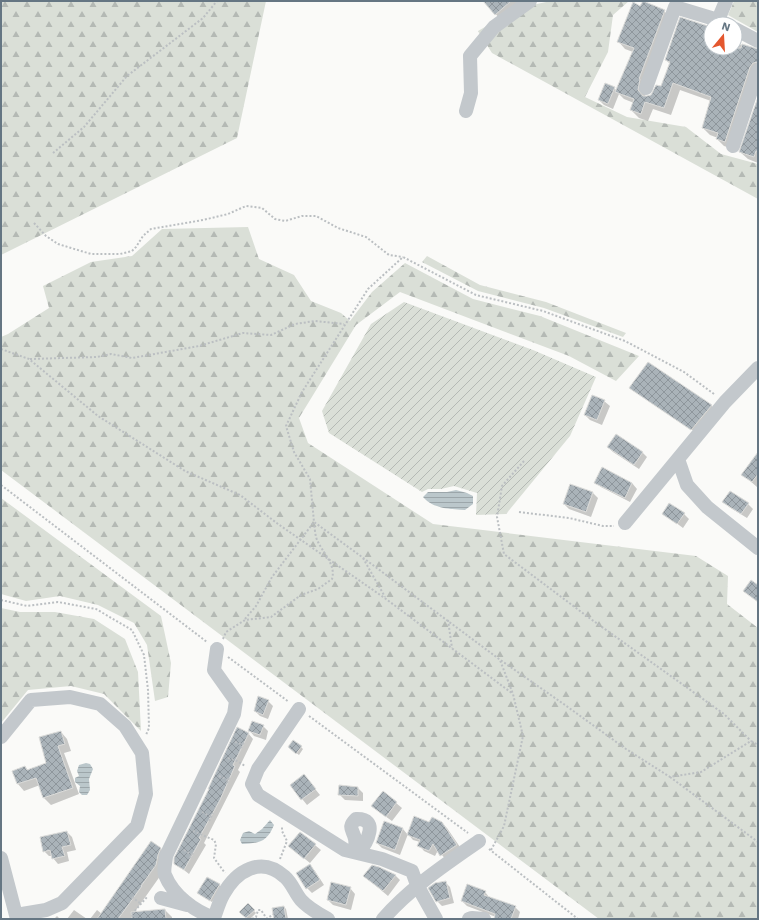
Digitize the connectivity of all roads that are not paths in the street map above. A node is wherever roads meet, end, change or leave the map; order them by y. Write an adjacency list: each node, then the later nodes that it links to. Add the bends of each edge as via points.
1 (530, 1): 9 (street, via 494,27 470,56 471,93)
2 (726, 1): 4 (street)
3 (703, 16): 8 (street, via 675,7)
4 (723, 16)
5 (743, 33): 6 (street)
6 (758, 41)
7 (758, 70): 10 (street)
8 (646, 88)
9 (466, 112)
10 (733, 146)
11 (758, 368): 12 (street, via 725,402)
12 (678, 459): 13 (street); 14 (street, via 687,485 707,506)
13 (625, 523)
14 (758, 548)
15 (217, 649): 22 (street, via 214,670 236,701 234,714 166,856 164,874 174,891)
16 (299, 709): 20 (street, via 252,784 258,795 346,850 382,859 412,871)
17 (1, 737): 23 (street, via 32,700 70,697 100,704 125,726 142,753 146,794 137,826 62,903)
18 (479, 841): 20 (street)
19 (1, 858): 23 (street)
20 (417, 885): 26 (street); 27 (street)
21 (154, 897): 22 (street)
22 (191, 906): 24 (street)
23 (17, 917)
24 (203, 917): 25 (street, via 214,918 222,896 240,874 253,867 266,866 286,878 302,900)
25 (328, 919)
26 (383, 919)
27 (436, 919)
28 (469, 919): 29 (street)
29 (484, 919)

